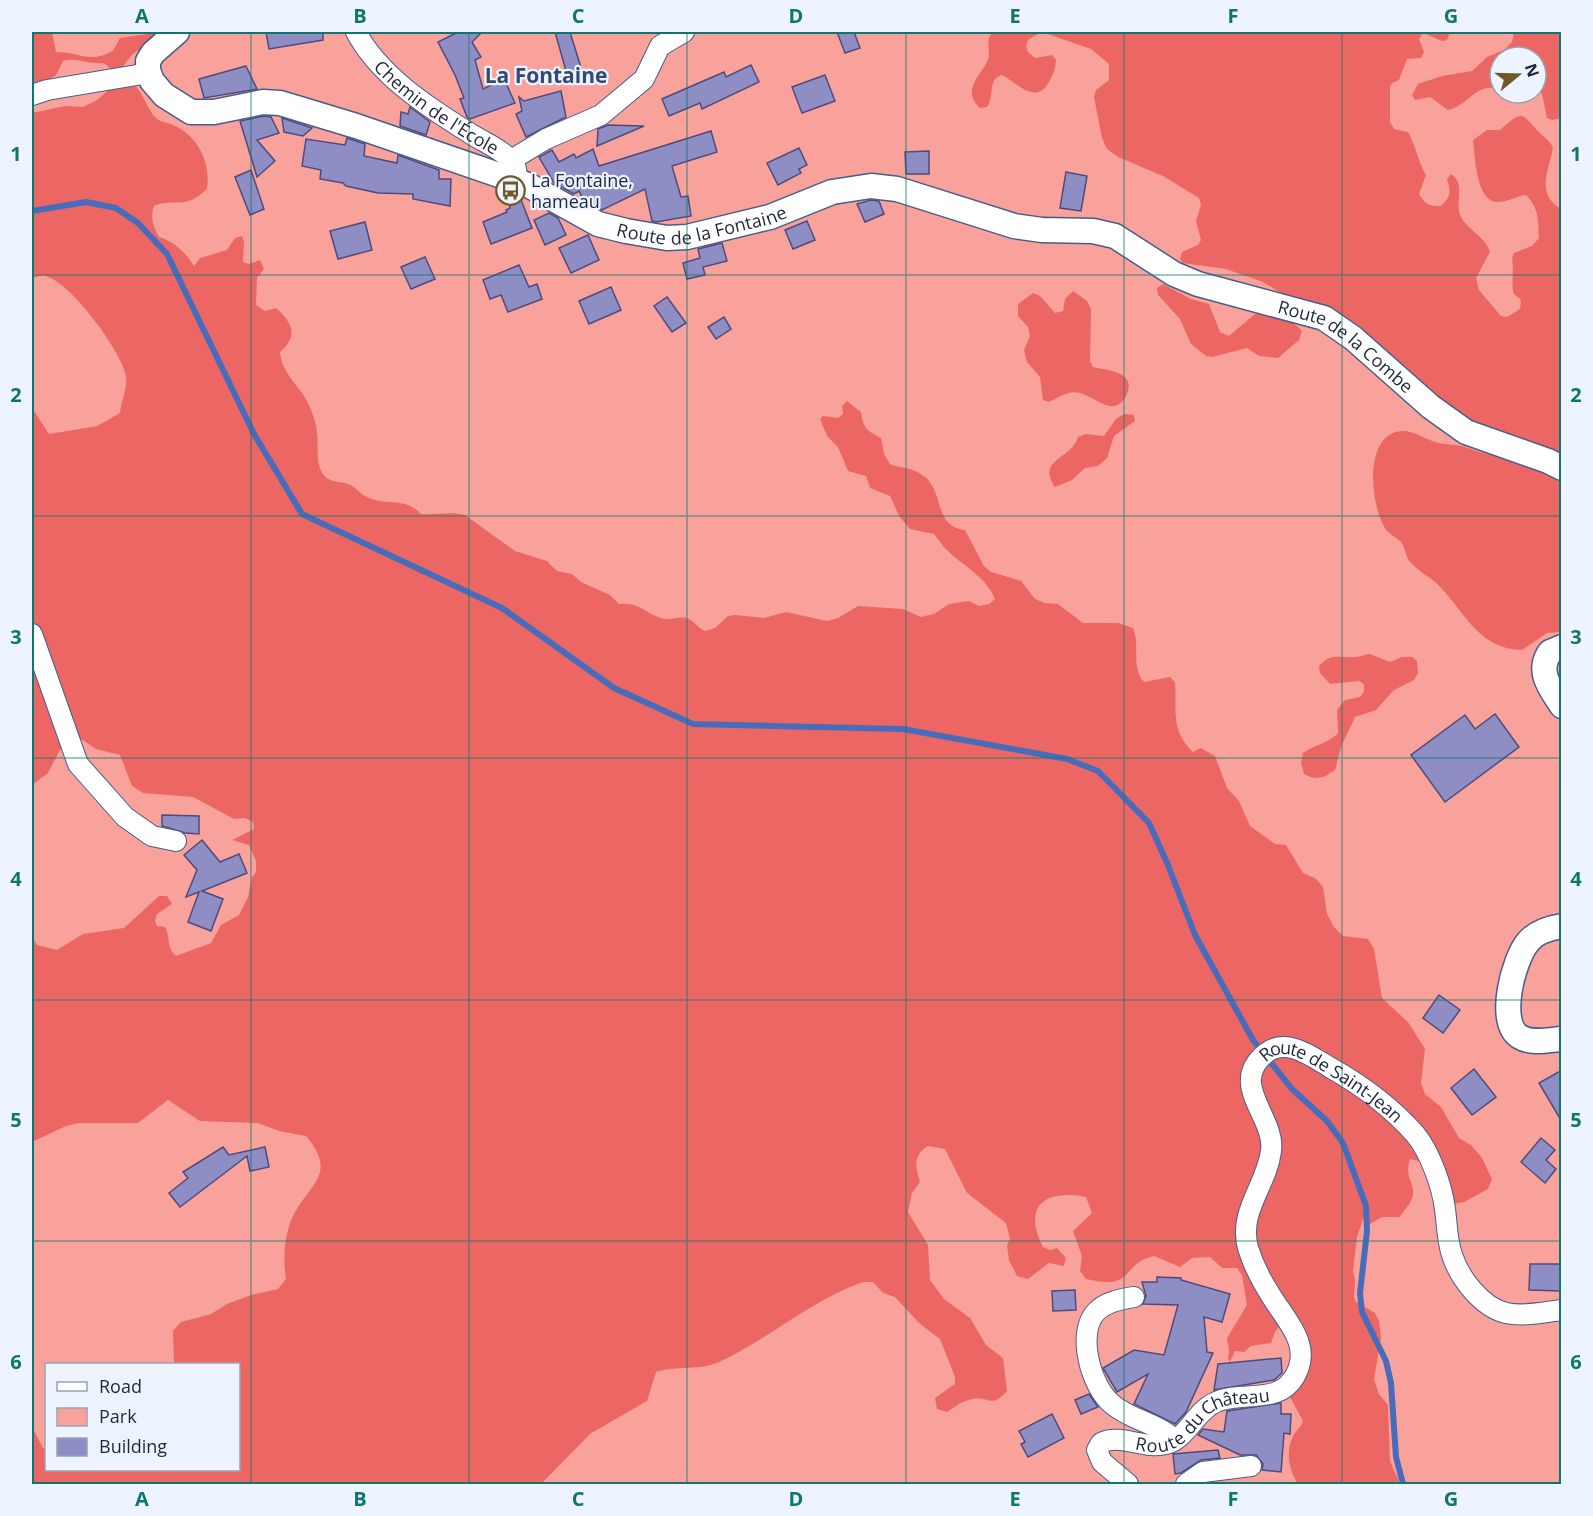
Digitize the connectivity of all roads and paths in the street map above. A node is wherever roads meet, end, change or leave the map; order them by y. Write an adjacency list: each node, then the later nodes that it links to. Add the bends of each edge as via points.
1 (177, 32): 4 (street, via 153,52)
2 (356, 32): 6 (street, Chemin de l'École, via 371,58 384,70)
3 (684, 32): 6 (street, via 660,46 644,79 601,115 546,139)
4 (148, 73): 5 (street); 6 (street, Route de la Fontaine, via 164,95 191,112 280,103)
5 (32, 95)
6 (513, 170): 7 (street, Route de la Fontaine, via 540,191 598,224 667,238 749,222 832,192 872,186 897,189 1014,226 1093,231)
7 (1122, 240): 8 (street, Route de la Combe, via 1174,274 1198,284 1324,318 1466,432)
8 (1562, 468)
9 (32, 634): 12 (street, via 78,764 125,817 152,836)
10 (1562, 647): 11 (street, via 1551,652 1544,669 1546,680)
11 (1562, 706)
12 (176, 841)
13 (1562, 926): 14 (street, via 1534,936 1525,947 1513,978 1509,1007 1512,1026 1521,1037)
14 (1562, 1039)
15 (1134, 1297): 18 (street, via 1104,1305 1092,1316 1088,1343 1092,1374 1101,1393 1113,1405)
16 (1562, 1310): 17 (street, Route de Saint-Jean, via 1511,1314 1486,1303 1454,1260 1442,1195 1414,1133 1339,1072 1302,1051 1281,1046 1264,1055 1251,1072 1254,1098 1272,1142 1269,1162 1246,1222 1246,1238 1256,1268)
17 (1287, 1319): 18 (street, Route du Château, via 1300,1348 1299,1367 1289,1385 1275,1394 1216,1402 1198,1414)
18 (1175, 1440): 20 (street, Route du Château, via 1156,1446 1111,1440 1098,1446 1102,1462)
19 (1251, 1466): 21 (street, via 1203,1472)
20 (1128, 1485)
21 (1186, 1485)

